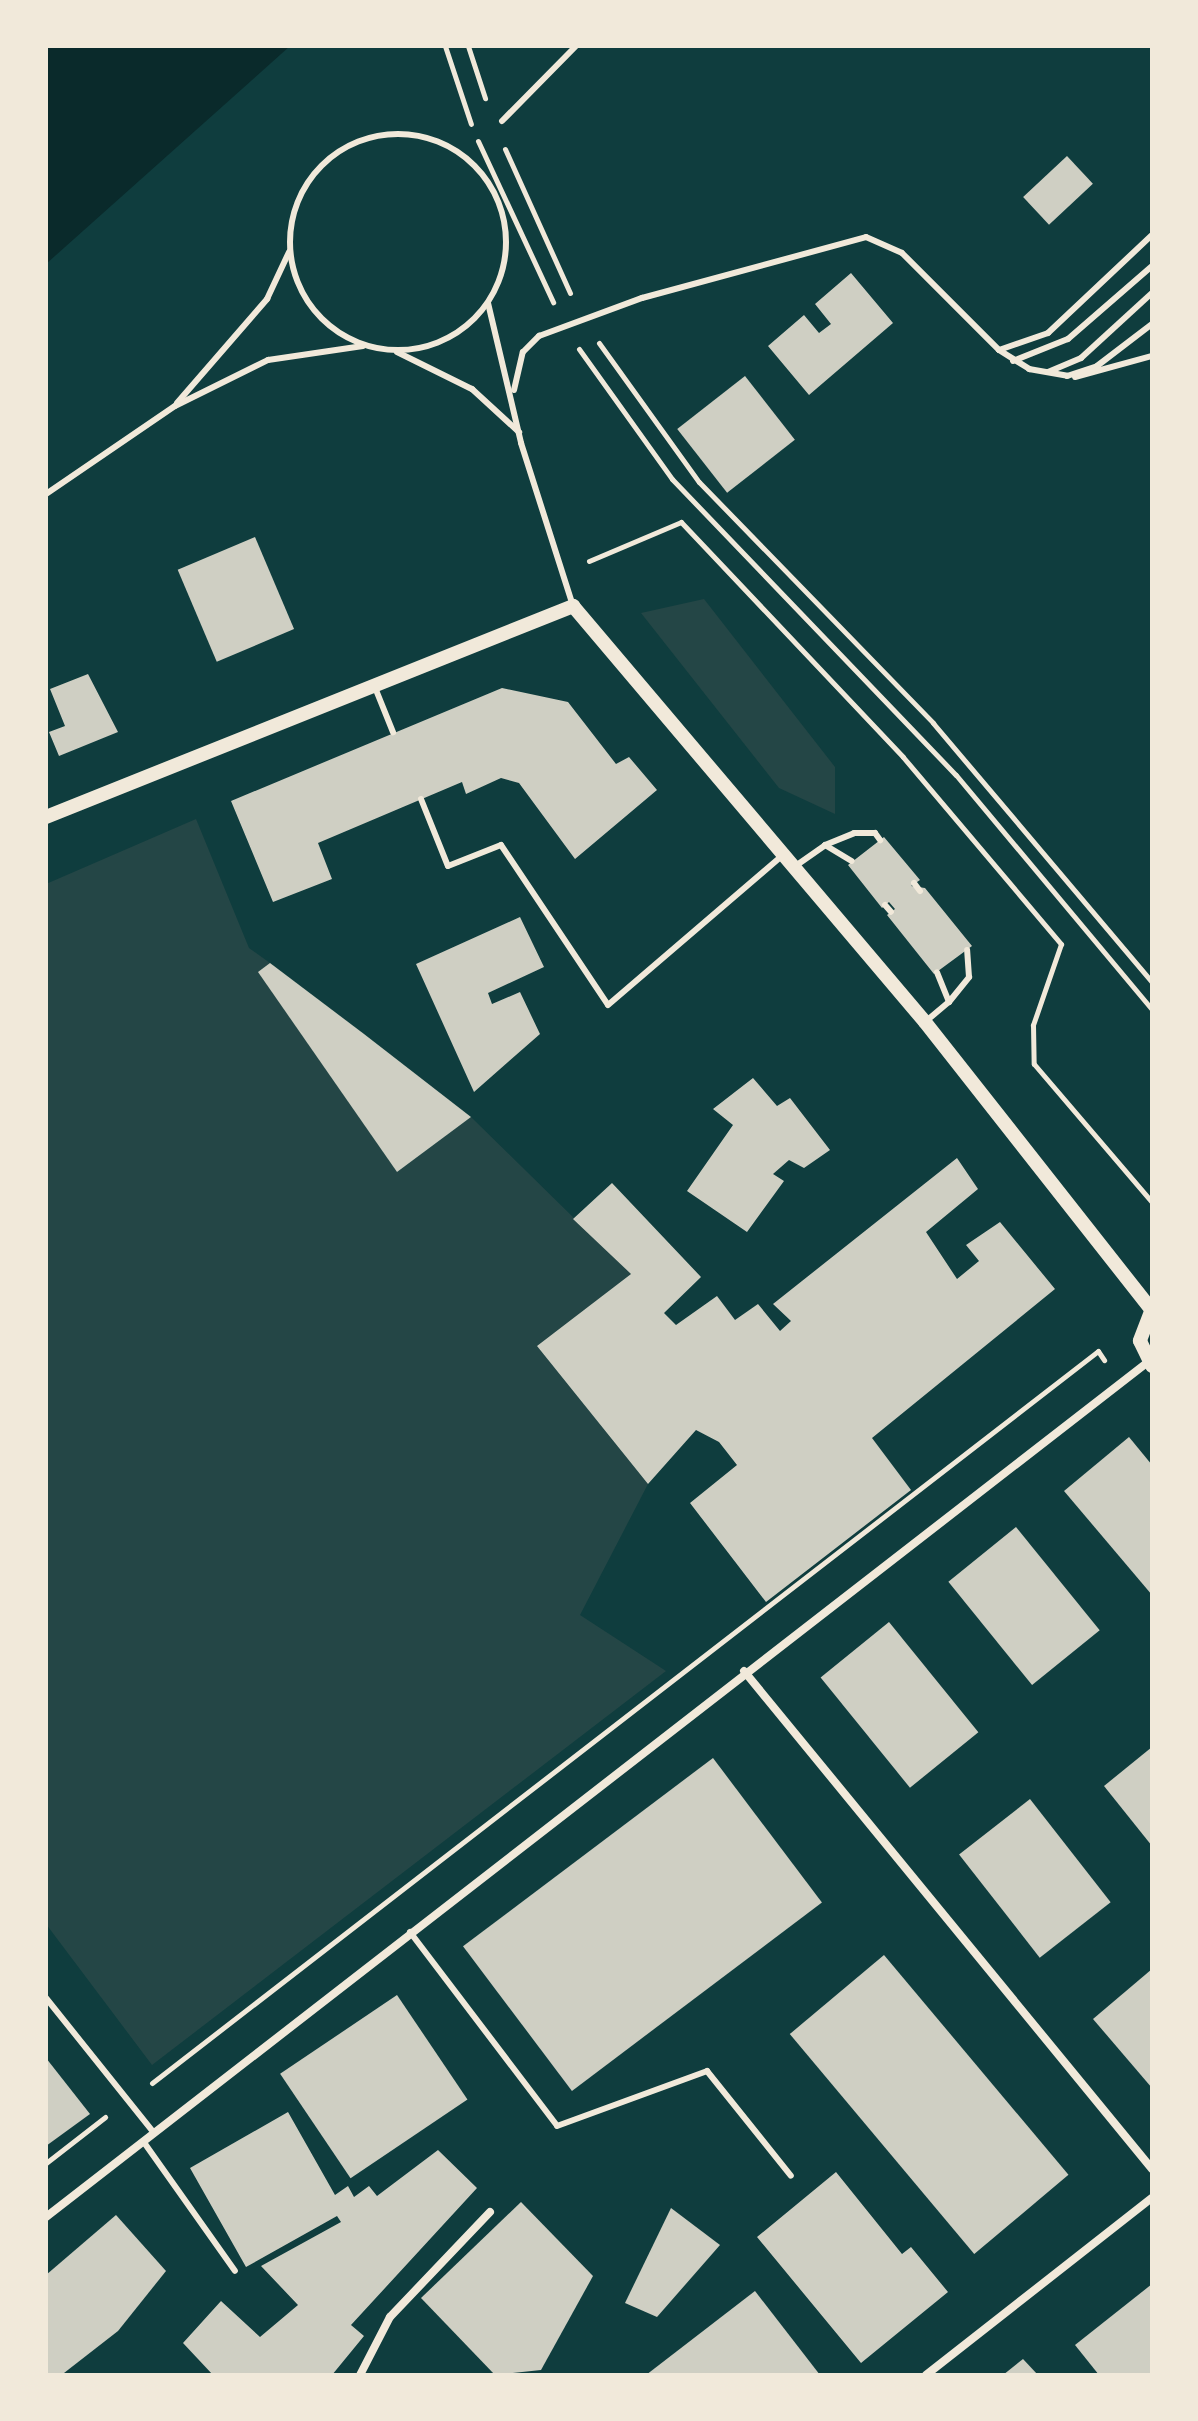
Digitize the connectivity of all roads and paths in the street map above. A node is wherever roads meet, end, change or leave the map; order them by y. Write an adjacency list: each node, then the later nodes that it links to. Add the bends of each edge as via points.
1 (445, 46): 13 (path, via 474,130)
2 (468, 46): 4 (path)
3 (576, 46): 5 (lane)
4 (489, 108)
5 (502, 121)
6 (502, 143): 11 (path)
7 (1152, 235): 18 (lane, via 1048,333)
8 (289, 251): 12 (lane, via 292,215 306,183 330,157 397,133 432,139 480,172 503,213 505,259); 17 (lane, via 313,311); 25 (lane, via 267,299)
9 (1152, 266): 21 (lane, via 1068,339)
10 (1152, 293): 22 (lane, via 1081,358)
11 (573, 300)
12 (488, 303): 19 (lane, via 448,339); 24 (lane)
13 (556, 308)
14 (1152, 324): 23 (lane, via 1109,360)
15 (595, 337): 45 (path, via 699,482 933,723)
16 (577, 344): 47 (path, via 672,479 876,691)
17 (366, 346): 19 (lane); 25 (lane, via 268,360)
18 (999, 350): 21 (lane); 24 (lane, via 902,253 866,237 642,298 539,336 523,352)
19 (395, 351): 26 (lane, via 472,389)
20 (1152, 356): 23 (lane, via 1121,370)
21 (1013, 361): 22 (lane)
22 (1045, 373): 23 (lane)
23 (1067, 376)
24 (514, 390): 26 (lane)
25 (175, 406): 27 (lane)
26 (519, 432): 28 (lane)
27 (46, 494)
28 (562, 572): 29 (lane); 49 (path, via 681,522 712,551 903,757 1061,944 1033,1025 1034,1064)
29 (573, 606): 30 (street); 36 (street)
30 (374, 685): 31 (lane); 33 (street)
31 (393, 732)
32 (421, 799): 36 (lane, via 448,866 501,845 608,1005)
33 (46, 817)
34 (880, 840): 35 (lane, via 875,833 854,833)
35 (825, 845): 37 (lane); 38 (lane)
36 (783, 855): 38 (street)
37 (852, 861)
38 (794, 867): 48 (street)
39 (914, 883): 40 (lane)
40 (920, 891)
41 (885, 905): 42 (lane)
42 (891, 912)
43 (967, 950): 46 (lane, via 969,977)
44 (937, 972): 46 (lane)
45 (1152, 982)
46 (949, 1002): 48 (lane)
47 (1152, 1009)
48 (925, 1022): 50 (street)
49 (1152, 1202)
50 (1152, 1309): 52 (street, via 1140,1330)
51 (1098, 1351): 56 (path)
52 (1150, 1364): 53 (street)
53 (744, 1671): 54 (street); 61 (street)
54 (410, 1932): 58 (street); 62 (lane, via 557,2126 707,2071)
55 (46, 1998): 58 (lane)
56 (154, 2082)
57 (105, 2117): 60 (path)
58 (154, 2133): 59 (street)
59 (143, 2141): 65 (street); 66 (lane)
60 (46, 2163)
61 (1152, 2169)
62 (791, 2176)
63 (1152, 2198): 68 (street)
64 (490, 2212): 67 (street, via 390,2317)
65 (46, 2217)
66 (235, 2271)
67 (360, 2375)
68 (926, 2375)

